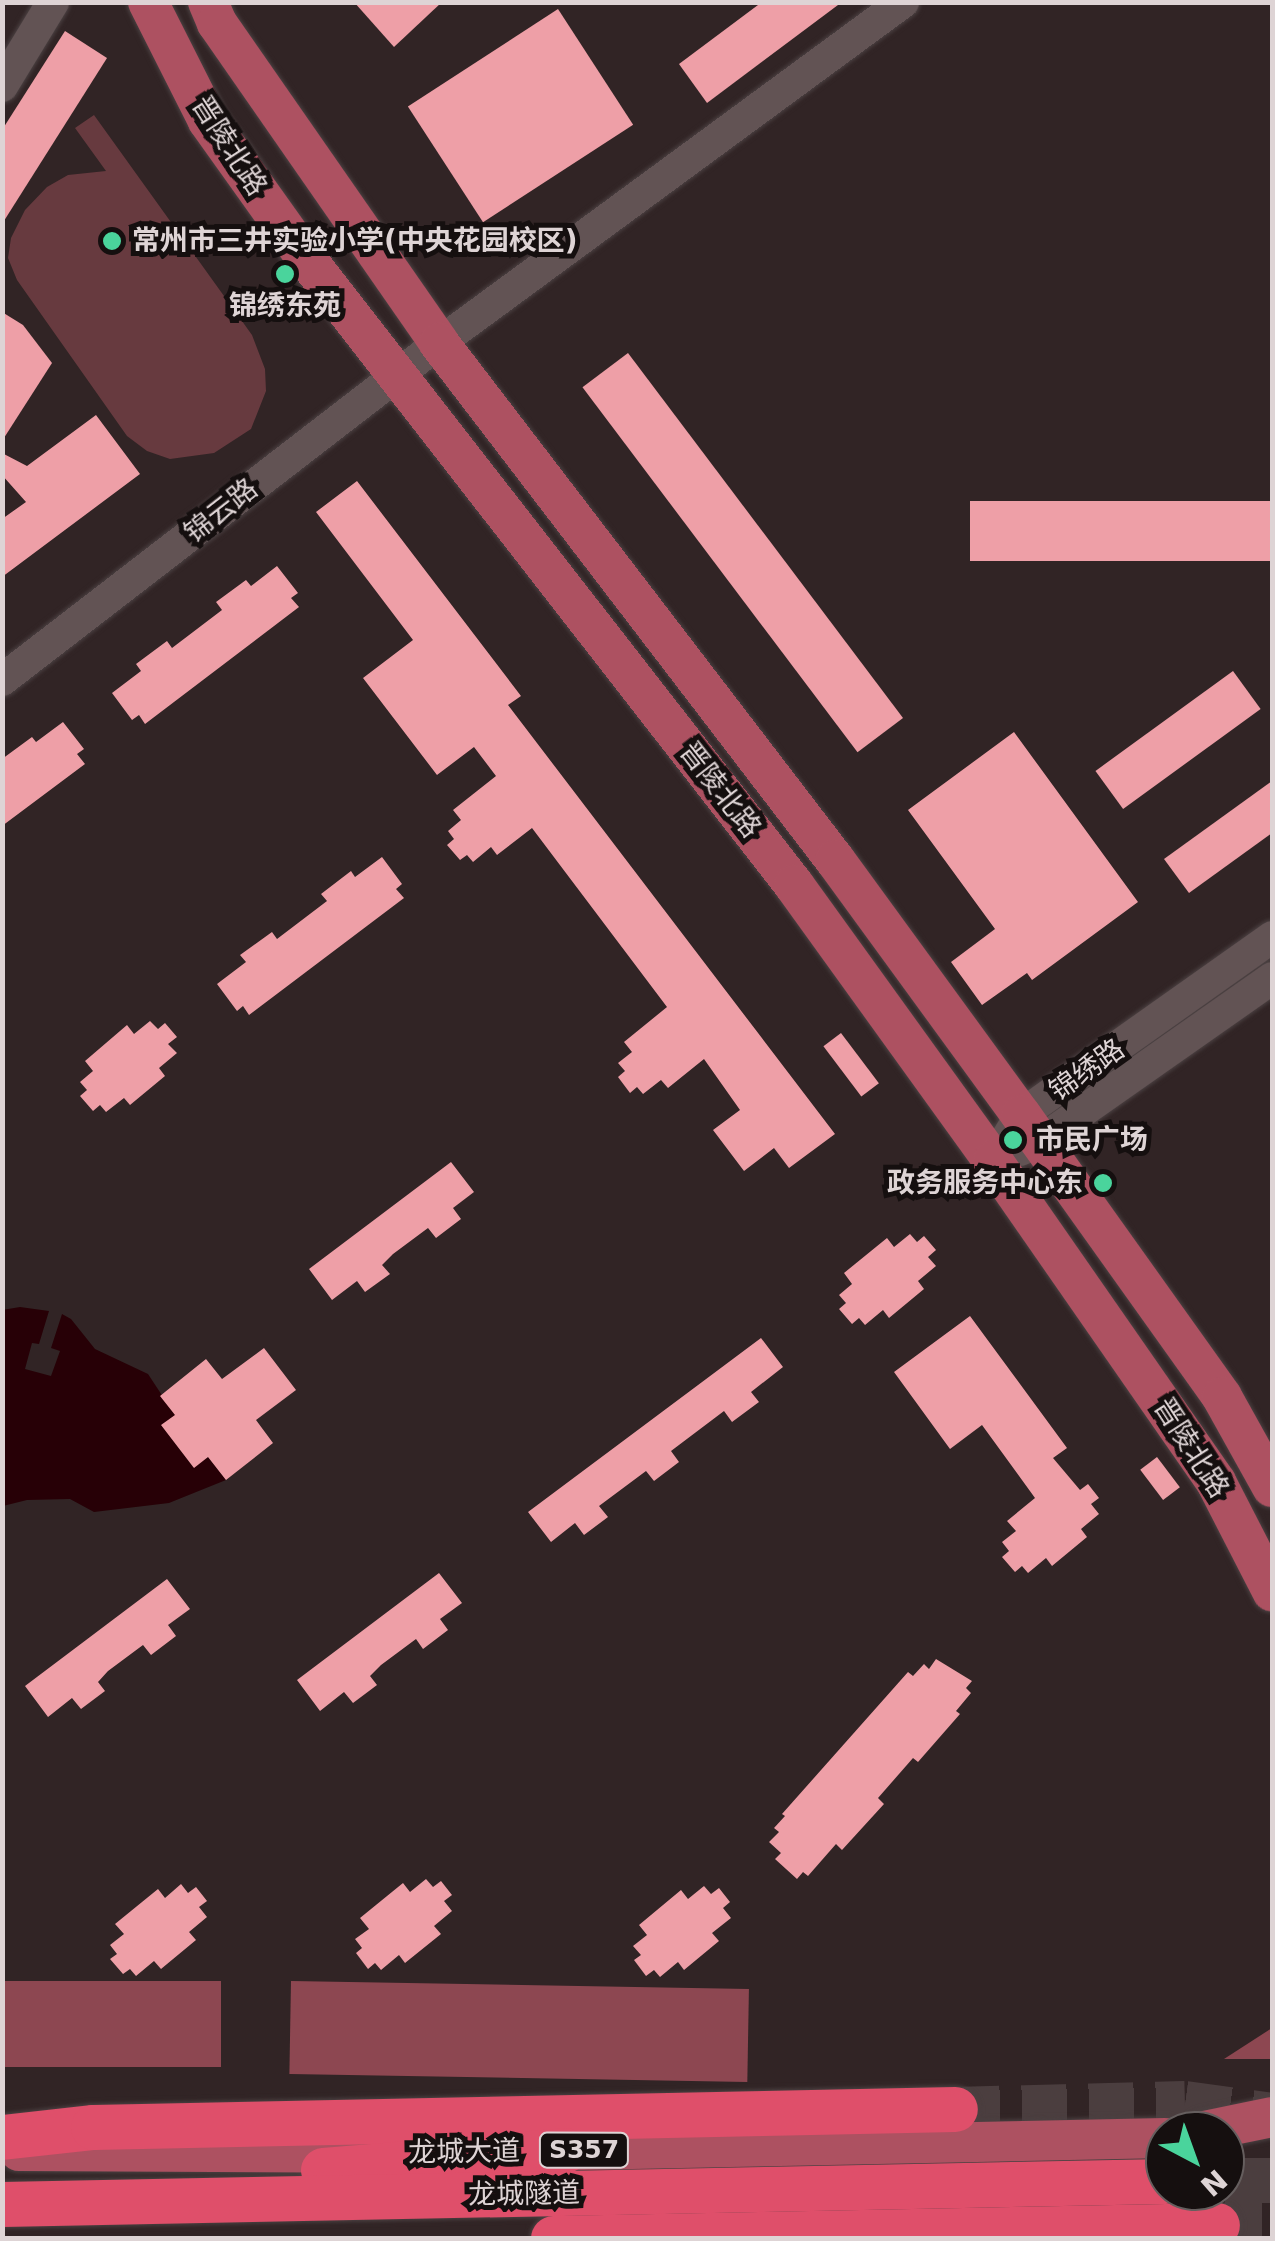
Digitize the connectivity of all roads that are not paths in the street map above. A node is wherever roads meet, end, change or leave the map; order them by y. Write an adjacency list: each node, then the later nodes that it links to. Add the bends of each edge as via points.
1 (53, 2): 5 (street)
2 (148, 2): 7 (main road, 晋陵北路, via 208,120)
3 (208, 2): 6 (main road, 晋陵北路)
4 (903, 2): 6 (street, 锦云路)
5 (2, 86)
6 (439, 343): 7 (street, 锦云路); 11 (main road, 晋陵北路, via 835,860)
7 (396, 377): 8 (street, 锦云路); 12 (main road, 晋陵北路, via 794,885)
8 (2, 680)
9 (1272, 937): 11 (street, 锦绣路)
10 (1272, 978): 11 (street, 锦绣路)
11 (1030, 1129): 12 (street, 锦绣路); 13 (main road, 晋陵北路, via 1222,1397)
12 (993, 1160): 14 (main road, 晋陵北路, via 1216,1482)
13 (1272, 1487)
14 (1272, 1591)
15 (955, 2109): 19 (highway, via 93,2127)
16 (1272, 2117): 17 (main road)
17 (1245, 2123)
18 (1272, 2136): 20 (main road)
19 (2, 2137)
20 (1245, 2137)
21 (1145, 2138): 22 (main road, 龙城大道 / S357)
22 (566, 2150): 23 (main road, 龙城大道 / S357); 24 (highway, via 282,2174)
23 (2, 2151)
24 (2, 2178)
25 (1145, 2181): 26 (highway, 龙城隧道)
26 (2, 2204)
27 (1217, 2225): 28 (highway, 龙城隧道)
28 (553, 2238)

